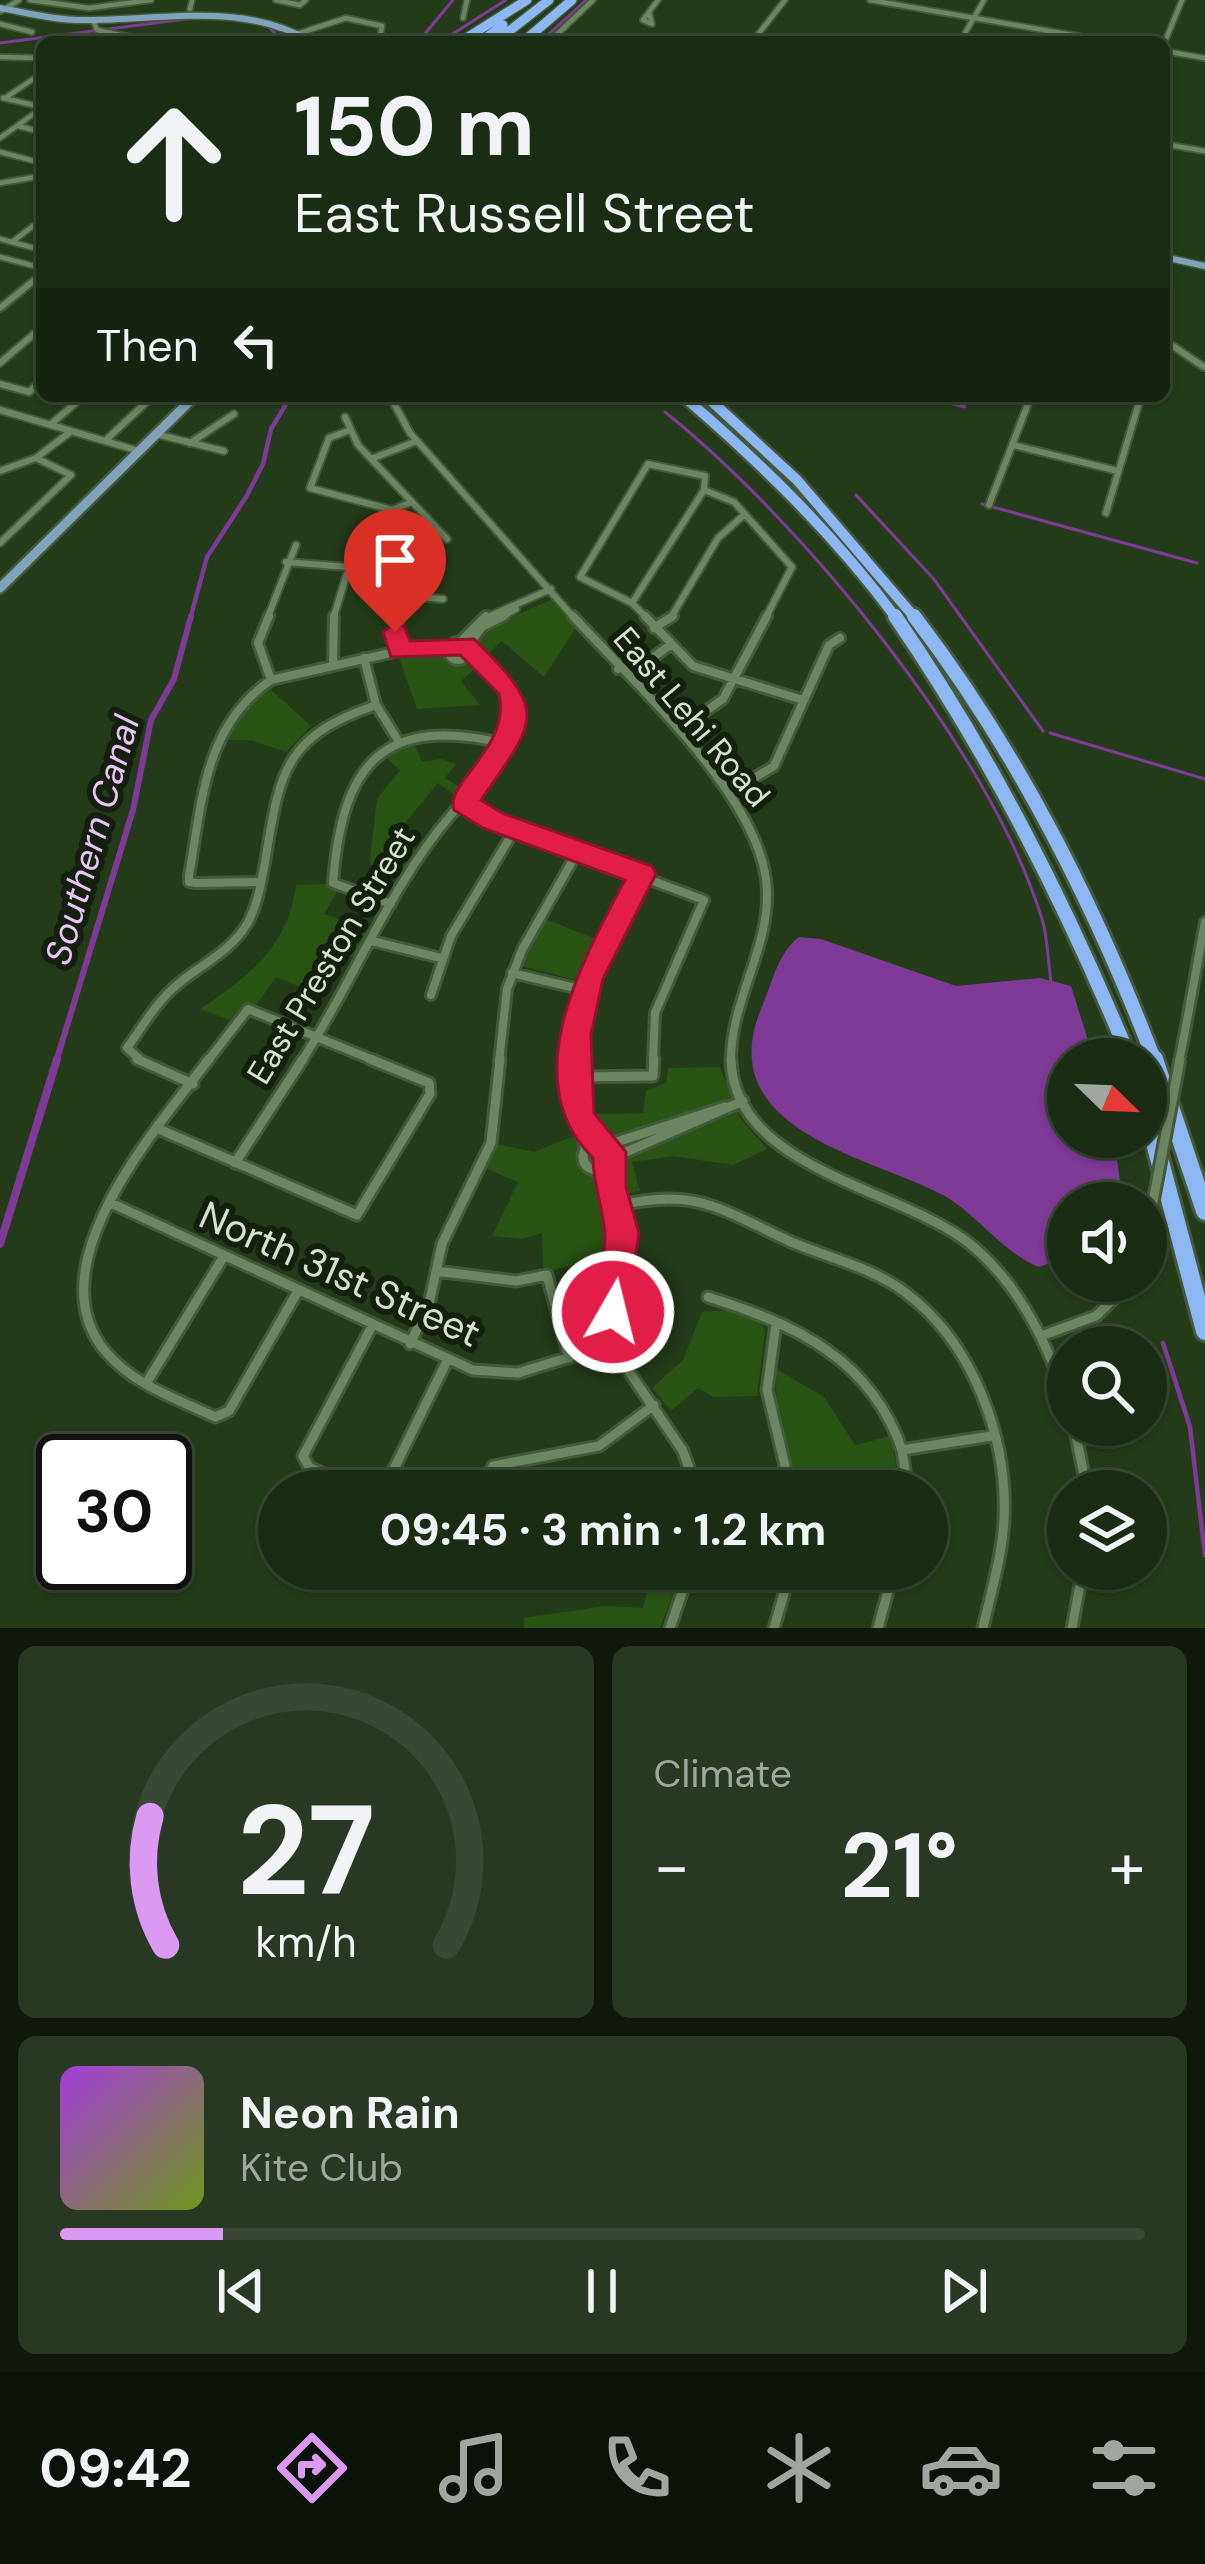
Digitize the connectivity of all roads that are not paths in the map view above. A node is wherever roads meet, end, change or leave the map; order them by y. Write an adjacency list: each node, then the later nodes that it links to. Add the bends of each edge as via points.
1 (19, 0): 19 (street)
2 (30, 0): 17 (street)
3 (66, 0): 17 (street)
4 (152, 0): 17 (street)
5 (276, 0): 16 (street)
6 (467, 0): 21 (street)
7 (531, 0): 30 (highway); 31 (highway)
8 (549, 0): 32 (highway)
9 (572, 0): 33 (highway)
10 (593, 0): 34 (street)
11 (658, 0): 20 (street)
12 (784, 0): 35 (street)
13 (870, 0): 22 (street)
14 (984, 0): 22 (street)
15 (1182, 0): 38 (street)
16 (303, 2)
17 (57, 5)
18 (190, 6): 24 (main road); 26 (main road, via 247,11)
19 (6, 11): 23 (street); 24 (main road)
20 (649, 12)
21 (463, 18)
22 (974, 18): 36 (street); 37 (street)
23 (0, 23): 25 (street)
24 (92, 24): 27 (street)
25 (32, 32)
26 (300, 33): 28 (main road); 29 (street, via 352,19 382,26)
27 (118, 36)
28 (303, 36)
29 (380, 36)
30 (470, 36)
31 (487, 36)
32 (503, 36)
33 (532, 36)
34 (555, 36)
35 (757, 36)
36 (964, 36)
37 (1079, 36)
38 (1169, 36)
39 (1170, 51): 42 (street)
40 (0, 57): 41 (street)
41 (36, 58)
42 (1205, 58)
43 (36, 77): 45 (street)
44 (22, 79): 45 (street)
45 (31, 80): 46 (street)
46 (2, 98): 47 (street)
47 (36, 106)
48 (36, 112): 49 (street)
49 (17, 126): 50 (street); 51 (street)
50 (36, 131)
51 (0, 138)
52 (1170, 145): 54 (street)
53 (0, 152): 55 (street)
54 (1205, 152)
55 (36, 161)
56 (36, 177): 57 (street)
57 (0, 183)
58 (33, 226): 60 (street)
59 (0, 239): 60 (street)
60 (13, 242): 61 (street)
61 (36, 248)
62 (36, 250): 65 (street)
63 (0, 257): 65 (street)
64 (1170, 258): 66 (main road)
65 (19, 261): 67 (street)
66 (1205, 266)
67 (36, 268)
68 (36, 276): 69 (street)
69 (0, 308)
70 (36, 332): 74 (street)
71 (1170, 344): 72 (street)
72 (1178, 349): 73 (street); 75 (street)
73 (1170, 352)
74 (0, 363)
75 (1204, 367)
76 (0, 384): 77 (street, via 29,392)
77 (36, 386)
78 (78, 402): 91 (street)
79 (147, 402): 96 (street)
80 (189, 402): 95 (main road)
81 (394, 402): 97 (street, East Lehi Road)
82 (682, 402): 92 (highway)
83 (690, 402): 92 (highway)
84 (713, 402): 107 (highway)
85 (728, 402): 107 (highway)
86 (1029, 402): 99 (street)
87 (1139, 402): 105 (street)
88 (0, 410): 91 (street)
89 (234, 414): 98 (street)
90 (345, 417): 93 (street)
91 (50, 425): 94 (street)
92 (720, 429): 153 (highway, via 829,535 946,686 1031,828)
93 (350, 430): 103 (street); 108 (street, via 329,438 310,488 392,510)
94 (71, 431): 96 (street); 102 (street)
95 (156, 434): 98 (street); 100 (main road)
96 (105, 441): 100 (street)
97 (417, 441): 103 (street); 118 (street, East Lehi Road)
98 (189, 443): 101 (street)
99 (1012, 446): 105 (street); 109 (street)
100 (139, 451): 117 (main road)
101 (224, 451)
102 (36, 458): 104 (street); 113 (street, via 71,475)
103 (371, 459): 108 (street)
104 (0, 471)
105 (1118, 471): 110 (street)
106 (704, 490): 111 (street); 121 (street); 121 (street, via 705,476 648,464 579,574)
107 (815, 494): 172 (highway, via 934,634 1050,819 1128,988)
108 (412, 502): 112 (street)
109 (989, 505)
110 (1106, 513)
111 (745, 514): 124 (street, via 727,526 676,617); 133 (street, via 790,564)
112 (447, 539)
113 (0, 544)
114 (296, 545): 115 (street)
115 (286, 562): 116 (street); 132 (street, via 259,643)
116 (349, 566): 119 (street, via 410,572); 130 (street, via 330,628)
117 (0, 589)
118 (553, 591): 122 (street); 123 (street); 131 (street, East Lehi Road)
119 (404, 596): 120 (street); 128 (street)
120 (443, 599)
121 (632, 603): 124 (street)
122 (496, 609): 123 (street); 127 (street)
123 (504, 617): 127 (street)
124 (654, 628): 126 (street)
125 (840, 638): 134 (street)
126 (670, 645): 131 (street); 133 (street, via 693,666)
127 (459, 650): 128 (street); 138 (street, via 502,676 514,698)
128 (399, 651): 129 (street)
129 (364, 658): 130 (street); 135 (street)
130 (333, 664): 132 (street)
131 (619, 668): 139 (street, East Lehi Road)
132 (271, 680): 144 (street, via 236,704 219,729 189,882)
133 (734, 680): 134 (street); 136 (street)
134 (803, 700): 139 (street, via 774,766)
135 (376, 705): 137 (street); 144 (street, via 326,722 290,752)
136 (704, 713)
137 (398, 742): 138 (street, via 455,731); 145 (street, via 349,784 333,883)
138 (507, 744): 140 (street, East Preston Street)
139 (731, 793): 156 (street, East Lehi Road, via 758,834 769,878 766,931 729,1033)
140 (464, 802): 141 (street); 145 (street, East Preston Street)
141 (515, 829): 142 (street); 148 (street)
142 (578, 851): 143 (street); 149 (street)
143 (642, 874): 150 (street); 154 (street, via 704,900 655,1013 653,1076)
144 (261, 882): 155 (street, via 237,939 171,991 126,1053)
145 (391, 904): 147 (street, East Preston Street)
146 (1205, 922): 168 (street, bridge)
147 (372, 941): 148 (street); 152 (street, East Preston Street)
148 (441, 958): 151 (street)
149 (512, 974): 150 (street); 174 (street, via 491,1143)
150 (584, 990): 154 (street)
151 (431, 995)
152 (317, 1036): 155 (street, via 248,1009); 166 (street, East Preston Street); 166 (street, via 431,1086 357,1215)
153 (1121, 1038)
154 (575, 1077): 159 (street)
155 (193, 1084): 160 (street)
156 (743, 1101): 157 (street); 181 (street, East Lehi Road, via 790,1155 966,1239 1006,1279)
157 (727, 1107): 158 (street); 161 (street)
158 (657, 1125): 161 (street); 162 (street)
159 (583, 1126): 162 (street); 163 (street)
160 (161, 1130): 166 (street); 170 (street)
161 (665, 1139): 165 (street)
162 (602, 1145): 163 (street); 165 (street)
163 (586, 1149): 167 (street, via 583,1161)
164 (1159, 1158): 180 (highway)
165 (609, 1162): 167 (street); 169 (street)
166 (235, 1163)
167 (592, 1169): 169 (street)
168 (1156, 1182)
169 (609, 1187): 171 (street)
170 (111, 1203): 173 (street, North 31st Street); 187 (street, via 87,1251 85,1300 102,1348)
171 (616, 1205): 182 (street); 189 (street, via 703,1197 905,1291 961,1351)
172 (1205, 1211)
173 (224, 1256): 175 (street, North 31st Street); 187 (street)
174 (436, 1271): 183 (street); 185 (street, via 516,1281 547,1275)
175 (298, 1291): 179 (street, North 31st Street); 187 (street, via 223,1418)
176 (708, 1297): 178 (street)
177 (1110, 1302): 181 (street, via 1096,1316)
178 (776, 1323): 190 (street, via 821,1342 859,1371 886,1408); 195 (street, via 765,1406)
179 (372, 1326): 183 (street, North 31st Street); 191 (street, via 303,1460)
180 (1205, 1331)
181 (1041, 1336): 184 (street, East Lehi Road)
182 (618, 1342): 185 (street, North 31st Street); 188 (street)
183 (410, 1344): 186 (street, North 31st Street)
184 (1047, 1351)
185 (568, 1358): 186 (street, North 31st Street, via 518,1373)
186 (447, 1361): 192 (street)
187 (147, 1382)
188 (654, 1405): 193 (street, via 591,1453); 194 (street)
189 (991, 1436): 190 (street); 204 (street, via 1004,1513)
190 (902, 1450): 196 (street)
191 (321, 1470)
192 (393, 1470)
193 (491, 1470)
194 (690, 1470)
195 (785, 1470)
196 (905, 1470)
197 (681, 1590): 201 (street)
198 (785, 1590): 202 (street)
199 (888, 1590): 203 (street)
200 (1079, 1590): 205 (street)
201 (670, 1628)
202 (774, 1628)
203 (878, 1628)
204 (983, 1628)
205 (1072, 1628)

